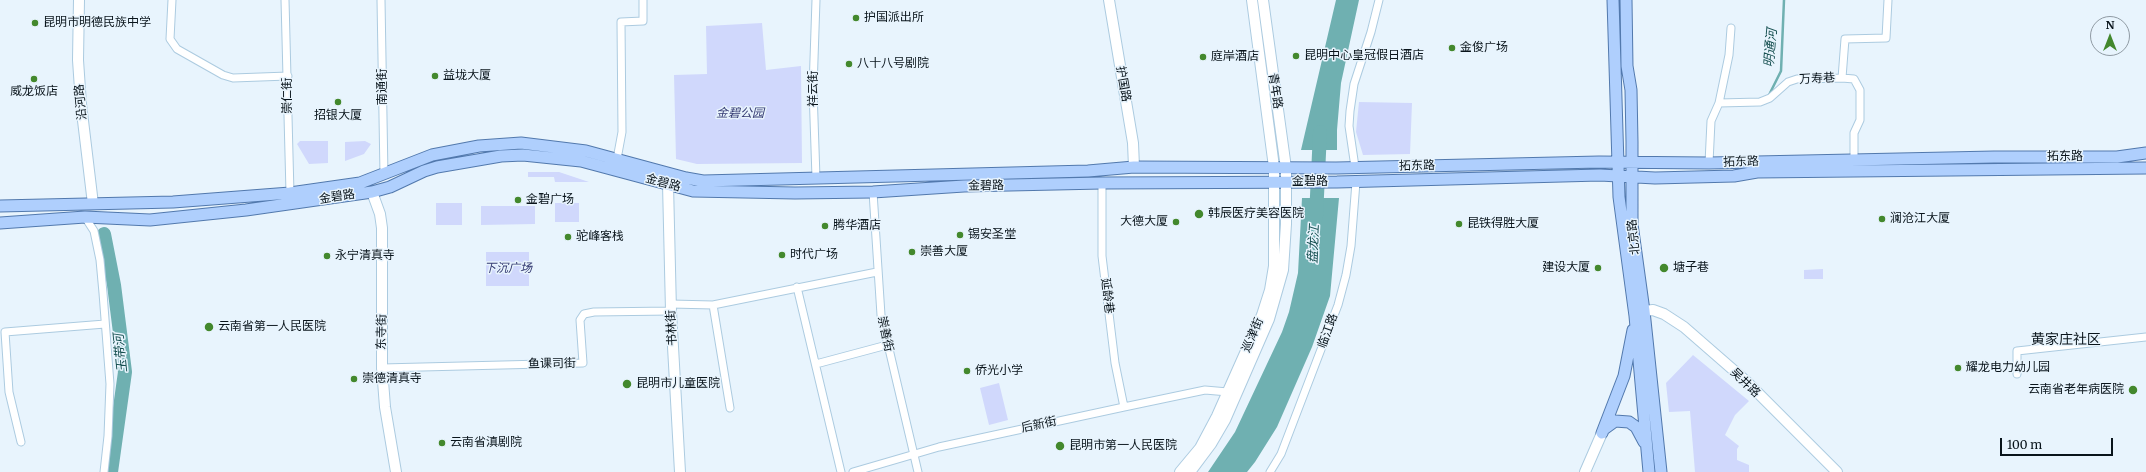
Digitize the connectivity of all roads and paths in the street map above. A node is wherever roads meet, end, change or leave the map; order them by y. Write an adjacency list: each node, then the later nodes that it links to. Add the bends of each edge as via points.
1 (79, 0): 44 (street, 沿河路, via 80,104)
2 (172, 0): 15 (street, via 170,39 177,49 223,75 234,78)
3 (285, 0): 15 (street, 崇仁街)
4 (381, 0): 30 (street, 南通街)
5 (643, 0): 19 (street, via 643,21 621,22 622,132)
6 (816, 0): 33 (street, 祥云街, via 813,88)
7 (1109, 0): 25 (street, 护国路, via 1132,135)
8 (1252, 0): 26 (street, 青年路)
9 (1263, 0): 27 (street, 青年路)
10 (1378, 0): 24 (street, via 1371,32 1354,84 1351,104 1349,126)
11 (1613, 0): 21 (main road, 北京路)
12 (1626, 0): 22 (main road, 北京路)
13 (1888, 0): 16 (street, 万寿巷, via 1886,38 1845,39)
14 (1731, 28): 17 (street, via 1729,55)
15 (288, 76): 42 (street, 崇仁街, via 287,149)
16 (1842, 78): 17 (street, 万寿巷, via 1797,79 1788,82 1770,98 1760,102); 20 (street, via 1854,79 1860,90 1860,120 1854,133)
17 (1719, 103): 23 (street, via 1711,121)
18 (2146, 153): 20 (main road, 拓东路, via 2117,158)
19 (616, 159): 30 (main road, 金碧路, via 554,146 501,144 432,155); 33 (main road, 金碧路, via 703,181)
20 (1854, 160): 23 (main road, 拓东路)
21 (1617, 163): 22 (main road, 拓东路); 24 (main road, 拓东路); 31 (main road, 北京路)
22 (1632, 163): 23 (main road, 拓东路); 32 (main road, 北京路)
23 (1708, 163)
24 (1355, 167): 28 (main road, 拓东路)
25 (1134, 168): 26 (main road, 金碧路); 33 (main road, 金碧路)
26 (1274, 168): 27 (main road, 金碧路); 34 (street, 青年路)
27 (1286, 168): 28 (main road, 金碧路); 35 (street, 青年路)
28 (1336, 168)
29 (2146, 168): 32 (main road, 拓东路, via 1757,172 1734,176)
30 (384, 175): 42 (main road, 金碧路, via 360,183)
31 (1618, 176): 32 (main road, 拓东路); 37 (main road, 拓东路); 53 (main road, 北京路, via 1628,268)
32 (1632, 177): 53 (main road, 北京路, via 1632,224)
33 (816, 178)
34 (1275, 182): 35 (main road, 金碧路); 38 (main road, 金碧路); 60 (street, 巡津街, via 1275,248 1270,290 1262,315)
35 (1290, 182): 36 (main road, 金碧路); 74 (street, 巡津街, via 1286,252 1269,319 1225,420)
36 (1337, 182): 37 (main road, 拓东路)
37 (1356, 182): 75 (street, 临江路, via 1351,246 1338,305 1281,454)
38 (1102, 183): 41 (main road, 金碧路, via 964,186); 61 (street, 延龄巷, via 1102,256 1115,363)
39 (668, 184): 40 (main road, 金碧路, via 581,161 523,155 501,156 437,167); 41 (main road, 金碧路, via 693,191); 52 (street, 书林街)
40 (372, 192): 46 (main road, 金碧路, via 170,219); 58 (street, 东寺街, via 382,228)
41 (873, 192): 49 (street, 崇善街)
42 (290, 193): 43 (main road, 金碧路)
43 (173, 202): 44 (main road, 金碧路); 47 (main road, via 126,208 12,215 10,218)
44 (93, 204): 45 (main road, 金碧路)
45 (0, 206)
46 (85, 217): 47 (main road, 金碧路); 54 (street, via 94,231 100,260)
47 (14, 222): 48 (main road, 金碧路)
48 (0, 223)
49 (877, 272): 50 (street); 56 (street, 崇善街)
50 (798, 287): 51 (street); 57 (street)
51 (713, 305): 52 (street); 62 (street)
52 (671, 308): 58 (street, 鱼课司街, via 584,314 580,320 583,364); 69 (street, 书林街)
53 (1640, 314): 63 (main road, via 1624,376); 65 (main road, 北京路); 78 (main road, 北京路); 79 (street, 吴井路, via 1653,310 1684,327 1746,381)
54 (105, 324): 64 (street, via 5,332 9,392); 67 (street, via 110,384)
55 (2146, 337): 59 (street, via 2017,352)
56 (887, 346): 57 (street); 66 (street, 崇善街)
57 (816, 364): 70 (street)
58 (382, 368): 68 (street, 东寺街, via 385,407)
59 (2017, 374)
60 (1228, 392): 61 (street, 后新街, via 1205,390); 73 (street, 巡津街, via 1200,448)
61 (1124, 407): 66 (street, 后新街)
62 (730, 408)
63 (1602, 433): 65 (main road, via 1607,425 1615,420 1629,422 1639,431); 76 (street)
64 (21, 442)
65 (1647, 450): 77 (main road, 北京路)
66 (913, 454): 71 (street, 后新街); 72 (street, 崇善街)
67 (104, 472)
68 (396, 472)
69 (680, 472)
70 (841, 472)
71 (853, 472)
72 (918, 472)
73 (1180, 472)
74 (1190, 472)
75 (1270, 472)
76 (1585, 472)
77 (1649, 472)
78 (1661, 472)
79 (1837, 472)

